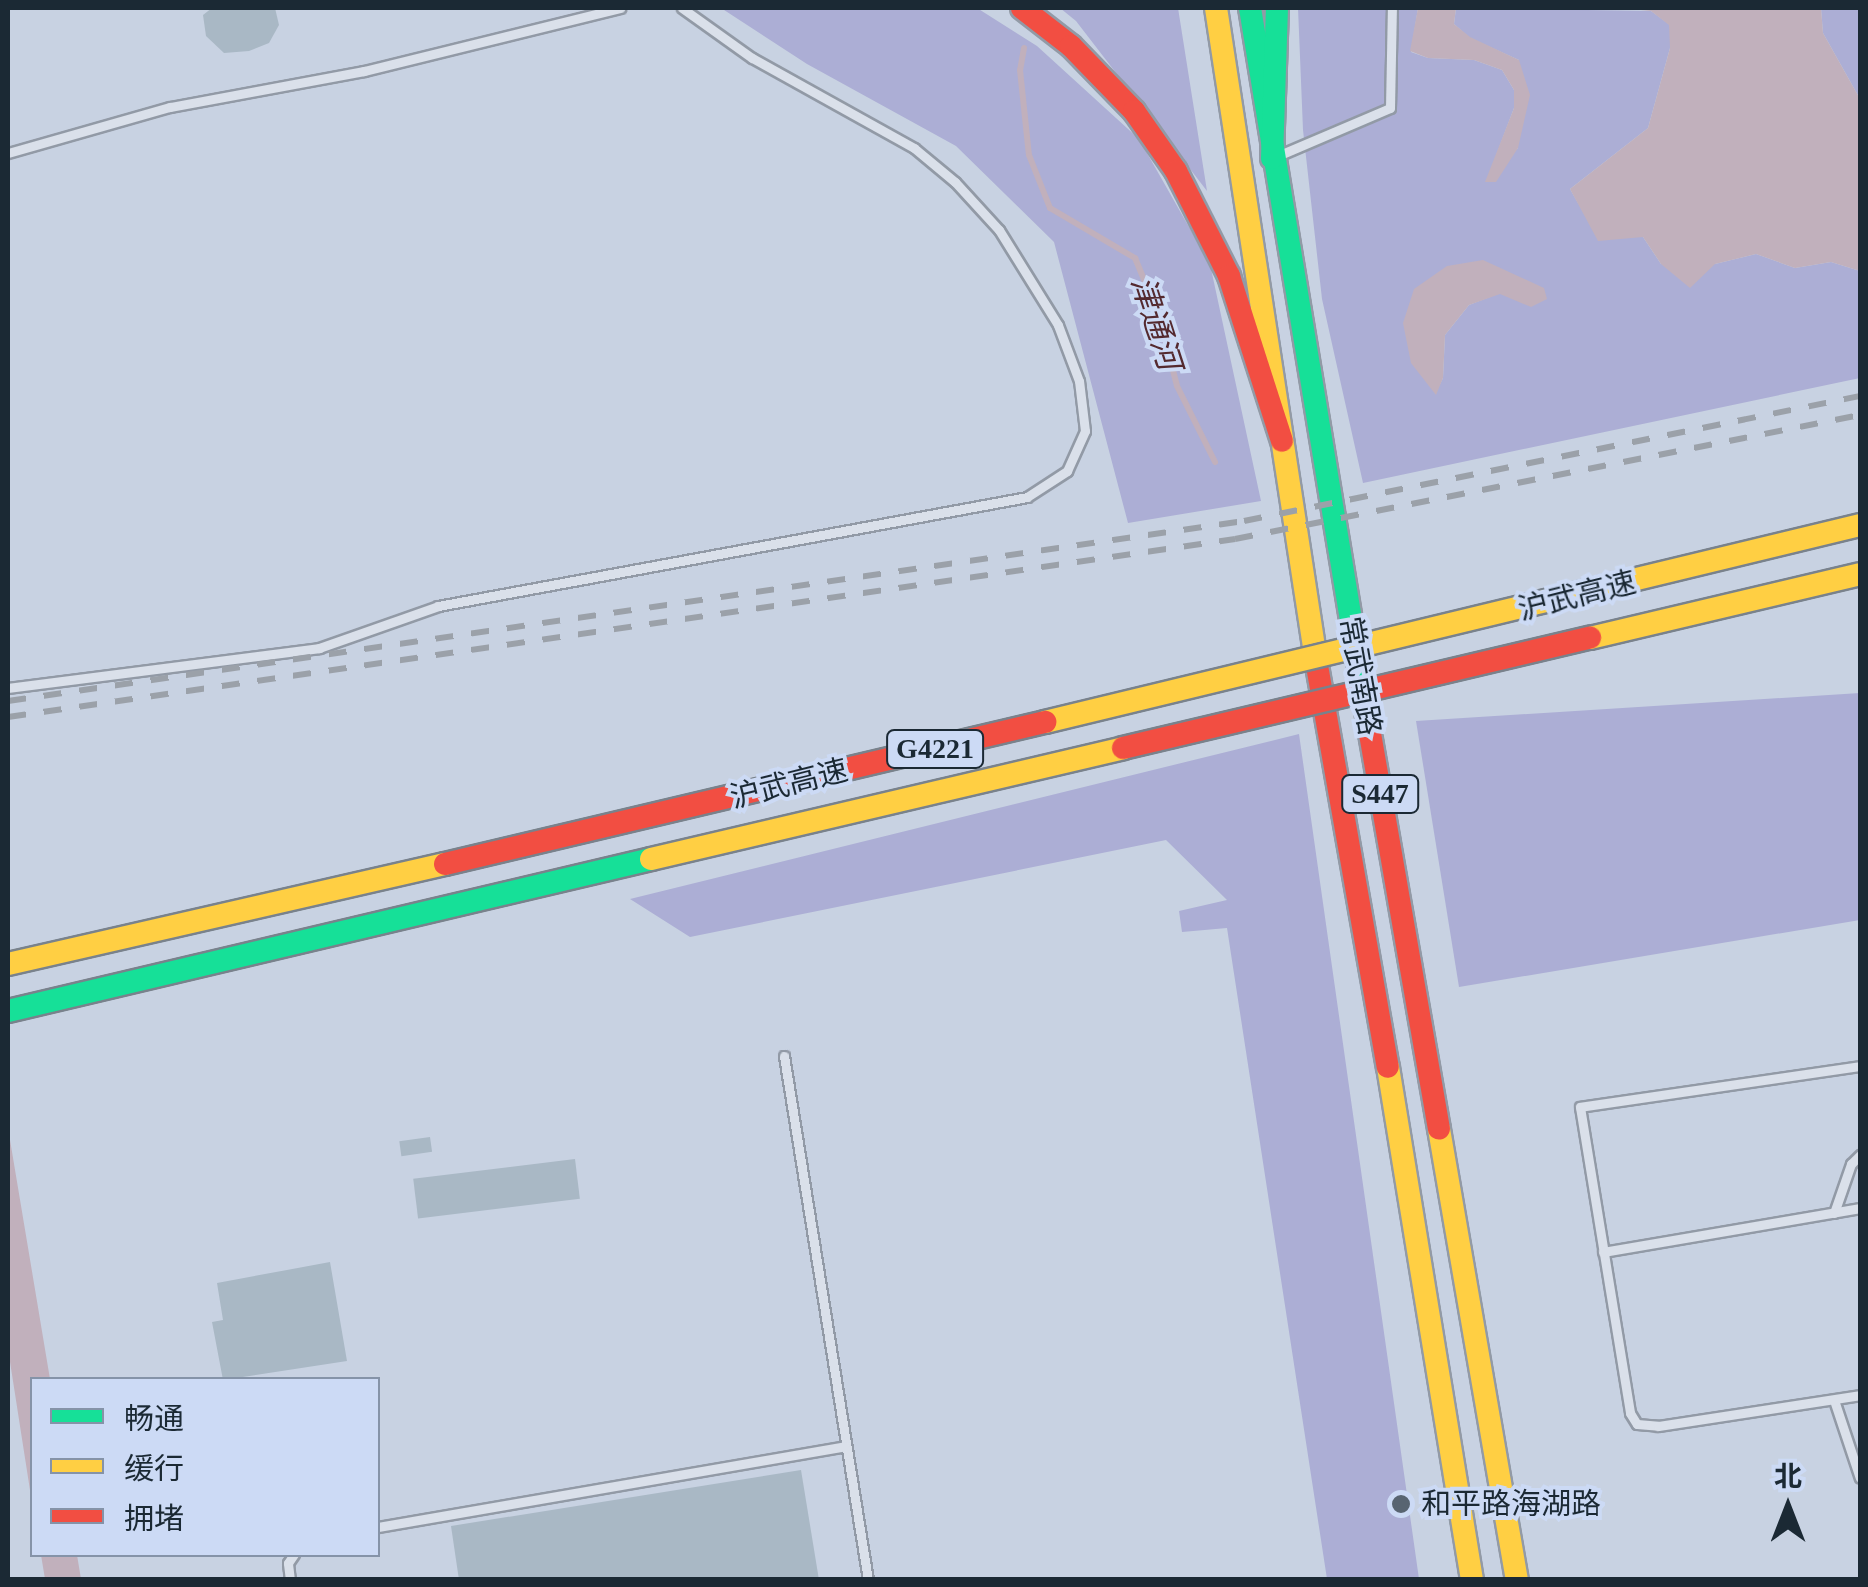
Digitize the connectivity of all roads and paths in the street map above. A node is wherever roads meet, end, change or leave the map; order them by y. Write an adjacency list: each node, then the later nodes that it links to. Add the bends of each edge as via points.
1 (620, 8): 8 (lane, via 364,71 170,107)
2 (682, 8): 13 (lane, via 752,58 914,148 999,230 1058,325 1080,381 1084,430 1067,472 1027,497 438,606 319,648)
3 (1022, 8): 10 (main road, via 1134,110 1176,171 1239,302)
4 (1216, 8): 10 (main road, 常武南路 / S447)
5 (1250, 8): 9 (main road, 常武南路 / S447)
6 (1277, 8): 9 (main road)
7 (1392, 8): 9 (lane, via 1390,108)
8 (8, 154)
9 (1272, 158): 29 (main road, 常武南路 / S447)
10 (1282, 440): 28 (main road, 常武南路 / S447)
11 (1860, 526): 14 (main road, 沪武高速 / G4221, bridge, via 683,810)
12 (1860, 574): 15 (main road, 沪武高速 / G4221, bridge)
13 (8, 688)
14 (8, 964)
15 (8, 1012)
16 (784, 1056): 24 (lane)
17 (1860, 1066): 21 (lane, via 1580,1108)
18 (1860, 1155): 20 (lane)
19 (1860, 1208): 20 (lane)
20 (1834, 1213): 21 (lane)
21 (1603, 1252): 23 (lane, via 1637,1424)
22 (1860, 1396): 23 (lane)
23 (1834, 1400): 25 (lane)
24 (846, 1446): 26 (lane); 27 (lane)
25 (1860, 1478)
26 (380, 1527)
27 (868, 1580)
28 (1472, 1580)
29 (1516, 1580)

